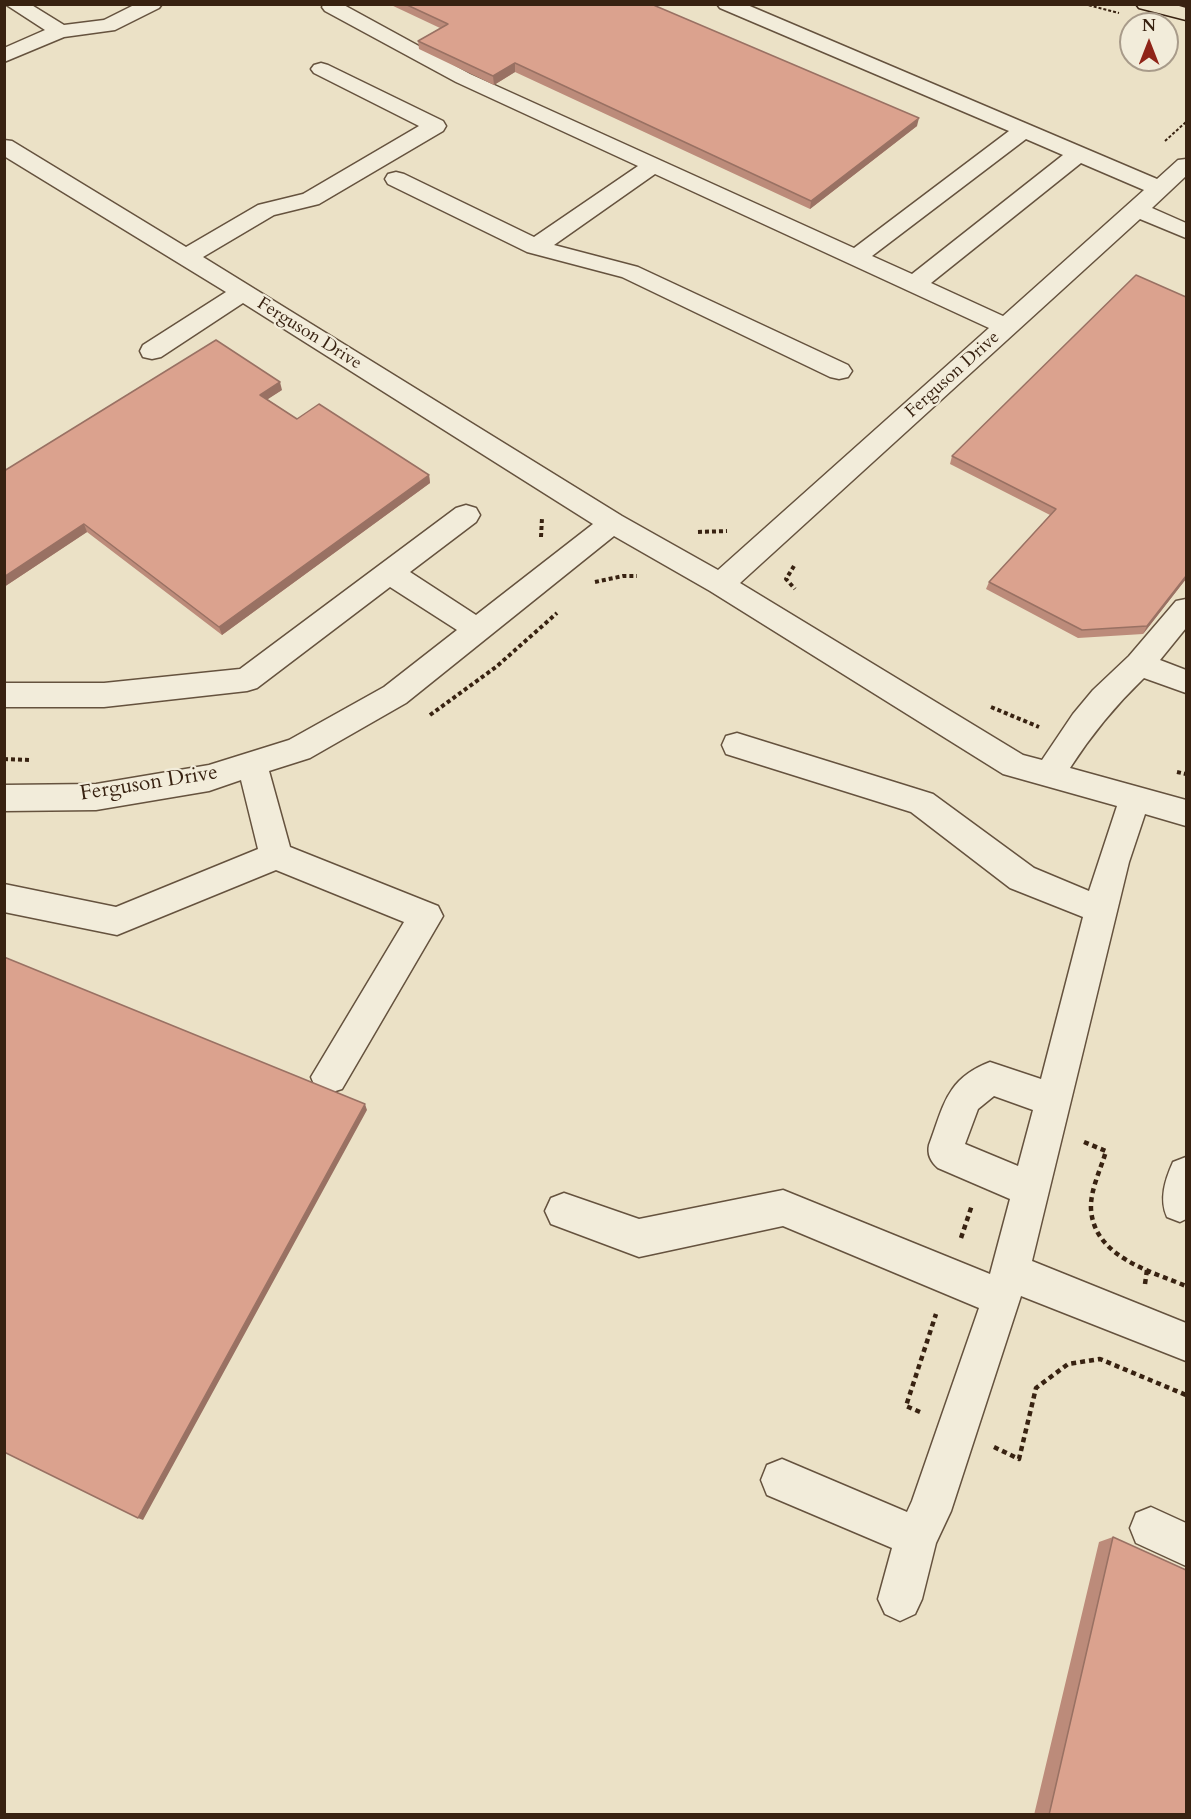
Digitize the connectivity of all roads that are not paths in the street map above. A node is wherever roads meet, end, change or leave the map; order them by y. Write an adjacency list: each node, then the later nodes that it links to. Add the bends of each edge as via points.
1 (15, 4): 7 (street)
2 (152, 4): 7 (street, via 108,26)
3 (336, 4): 14 (street, via 332,7 463,78)
4 (727, 4): 10 (street)
5 (1146, 4): 6 (main road)
6 (1186, 14)
7 (60, 31): 8 (street)
8 (4, 56)
9 (321, 69): 20 (street, via 435,126 311,199 266,210)
10 (1024, 130): 12 (street); 21 (street)
11 (4, 147): 20 (street, Ferguson Drive)
12 (1078, 154): 16 (street); 22 (street)
13 (1186, 165): 16 (street, Ferguson Drive)
14 (653, 166): 19 (street); 21 (street)
15 (396, 179): 19 (street)
16 (1160, 189): 17 (street, Ferguson Drive)
17 (1138, 210): 18 (street); 24 (street, Ferguson Drive)
18 (1186, 231)
19 (535, 247): 26 (street, via 630,272)
20 (186, 257): 23 (street, Ferguson Drive)
21 (855, 258): 22 (street)
22 (913, 285): 24 (street)
23 (243, 292): 25 (street); 28 (street, Ferguson Drive)
24 (1007, 327): 30 (street, Ferguson Drive)
25 (152, 351)
26 (839, 371)
27 (466, 515): 29 (street)
28 (612, 523): 30 (street, Ferguson Drive); 32 (street, Ferguson Drive)
29 (390, 573): 32 (street); 35 (street, via 247,680 104,695)
30 (720, 584): 38 (street, Ferguson Drive, via 1014,765)
31 (1186, 609): 33 (street)
32 (478, 630): 37 (street, Ferguson Drive, via 395,695 299,749)
33 (1139, 663): 34 (street); 38 (street, via 1104,698)
34 (1186, 682)
35 (4, 695)
36 (737, 745): 44 (street, via 922,803 1022,878)
37 (252, 764): 39 (street, Ferguson Drive, via 209,778 96,797); 42 (street)
38 (1048, 775): 40 (street, Ferguson Drive)
39 (4, 798)
40 (1136, 800): 41 (street, Ferguson Drive); 44 (street, via 1113,862)
41 (1186, 813)
42 (276, 856): 43 (street, via 117,921); 45 (street, via 426,916)
43 (4, 898)
44 (1101, 910): 46 (street)
45 (329, 1077)
46 (1052, 1100): 47 (street); 47 (street, via 990,1078 964,1098 947,1145 946,1152 951,1156)
47 (1031, 1190): 49 (street)
48 (564, 1210): 49 (street, via 639,1238 783,1208)
49 (1006, 1285): 50 (street); 52 (street, via 930,1511)
50 (1186, 1342)
51 (782, 1480): 52 (street)
52 (916, 1537): 53 (street)
53 (900, 1599)

